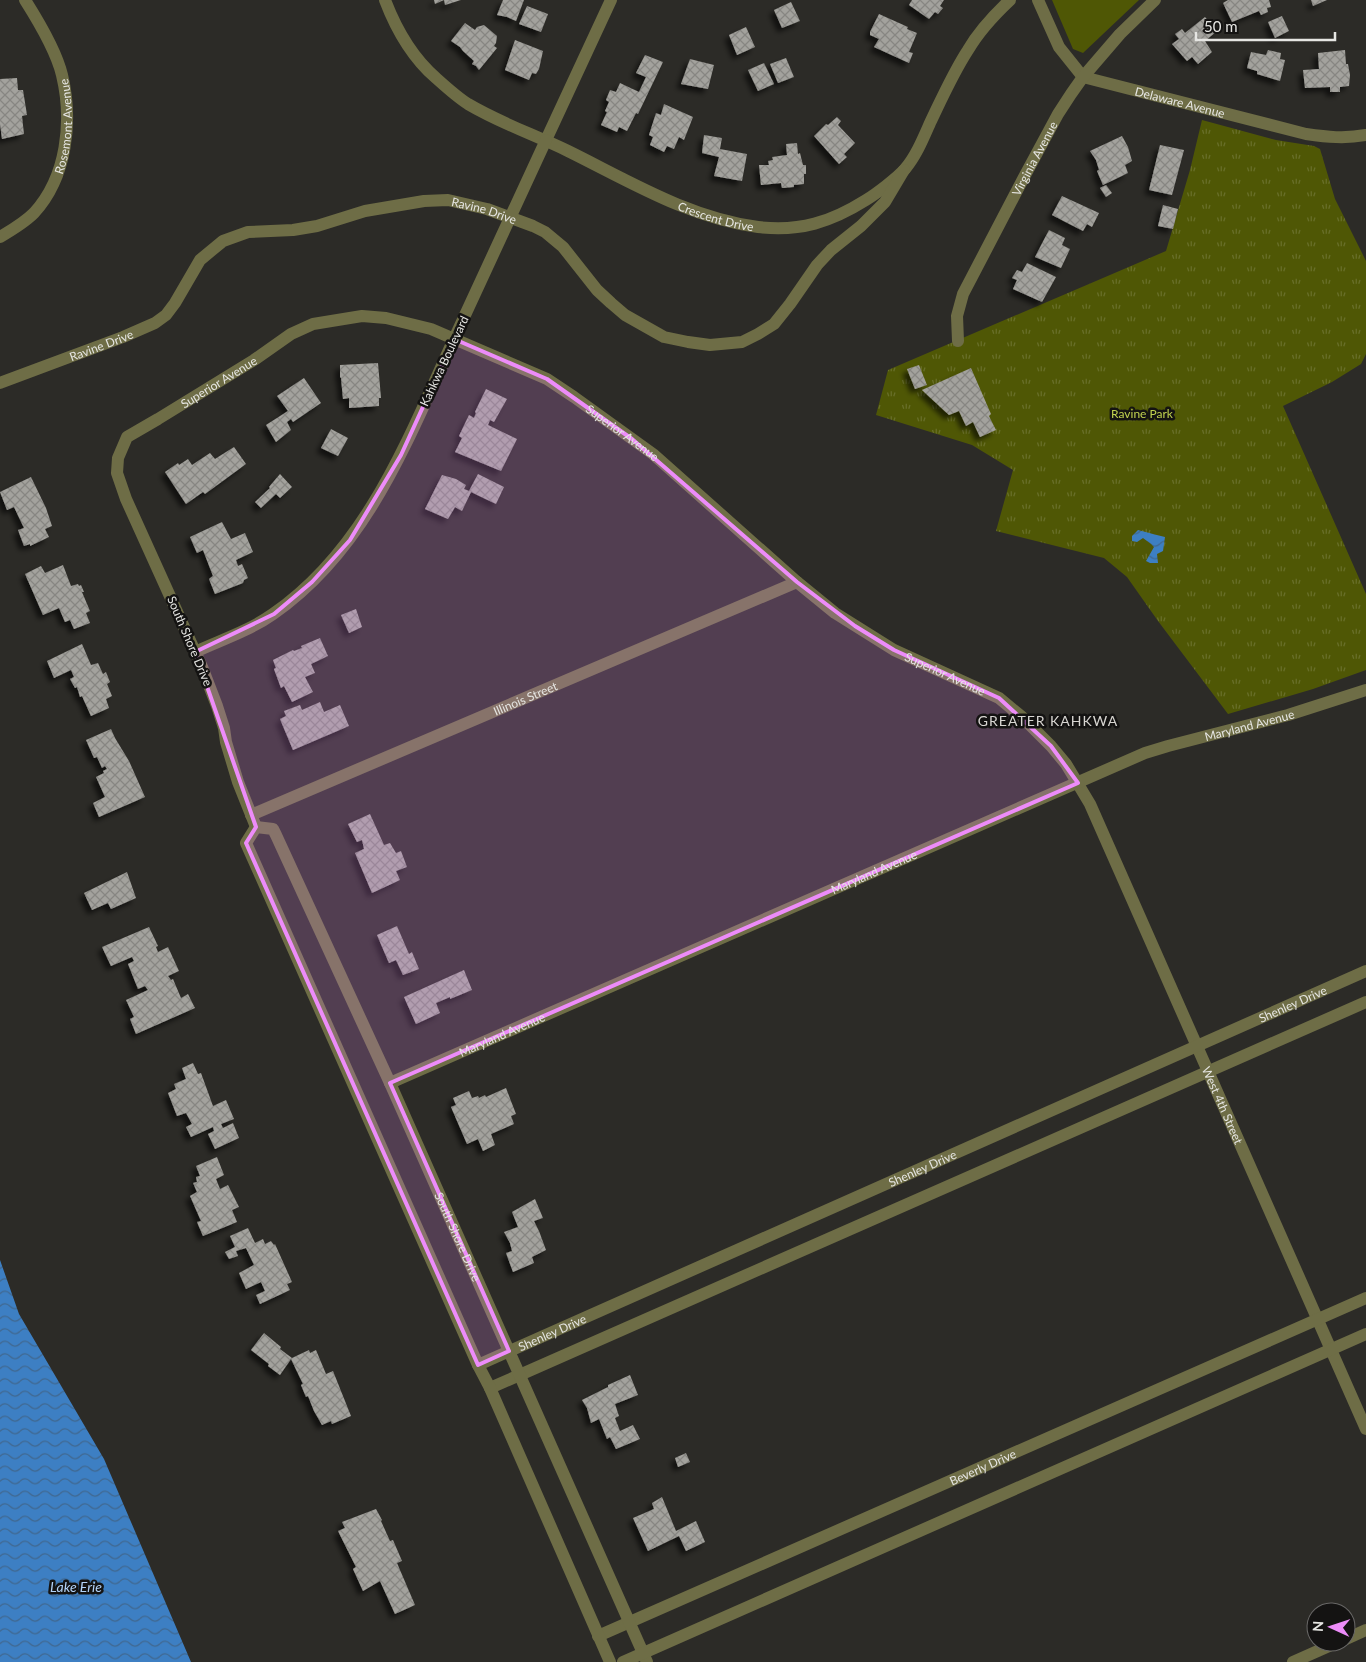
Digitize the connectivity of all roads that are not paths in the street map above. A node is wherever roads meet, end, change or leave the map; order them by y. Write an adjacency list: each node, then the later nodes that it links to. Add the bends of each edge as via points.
1 (25, 0): 11 (street, Rosemont Avenue, via 38,20 62,74 68,108 67,132 57,174 47,194 34,212)
2 (385, 0): 9 (street, Crescent Drive, via 405,40 435,77 467,103)
3 (611, 0): 9 (street, Kahkwa Boulevard)
4 (1010, 0): 10 (street, Crescent Drive, via 967,51)
5 (1038, 0): 7 (street, via 1059,48)
6 (1155, 0): 7 (street, Virginia Avenue)
7 (1082, 77): 8 (street, Delaware Avenue, via 1306,134 1330,138); 13 (street, Virginia Avenue, via 1058,114 963,294 956,316)
8 (1366, 135)
9 (546, 140): 10 (street, Crescent Drive, via 691,210 758,227 807,226 829,220 869,199); 12 (street, Kahkwa Boulevard, bridge)
10 (904, 170): 14 (street, Ravine Drive, via 885,202 831,250 774,324 742,342 710,345 664,337 625,315 597,290 563,247 544,232 487,209 448,200 424,201 365,211 317,226 248,232 223,241 200,260 175,303 155,323)
11 (0, 237)
12 (454, 340): 15 (street, Superior Avenue, via 431,329 386,318 362,316 313,324 291,334 127,437); 16 (street, Superior Avenue, via 547,380 603,418 653,454); 17 (street, Kahkwa Boulevard, via 401,455 350,540 312,582 274,614 251,628)
13 (958, 341)
14 (0, 383)
15 (118, 458): 17 (street, South Shore Drive, via 117,473 126,499)
16 (797, 582): 19 (street, Superior Avenue, via 834,613 894,650 999,698 1051,746); 20 (street, Illinois Street)
17 (195, 652): 20 (street, South Shore Drive, via 217,706 229,752)
18 (1366, 690): 19 (street, Maryland Avenue, via 1288,715 1146,753)
19 (1078, 783): 23 (street, West 4th Street); 25 (street, Maryland Avenue)
20 (254, 821): 25 (street, South Shore Drive, via 273,829); 31 (street, via 246,843)
21 (1366, 971): 23 (street, Shenley Drive)
22 (1366, 1002): 24 (street)
23 (1196, 1045): 24 (street, West 4th Street); 30 (street, Shenley Drive)
24 (1209, 1071): 27 (street, West 4th Street); 32 (street)
25 (390, 1083): 30 (street, South Shore Drive)
26 (1366, 1298): 27 (street, Beverly Drive)
27 (1317, 1320): 29 (street, West 4th Street); 35 (street, Beverly Drive)
28 (1366, 1334): 29 (street)
29 (1330, 1349): 34 (street, West 4th Street); 38 (street)
30 (509, 1351): 31 (street, Shenley Drive); 32 (street, South Shore Drive)
31 (478, 1365): 33 (street)
32 (520, 1376): 33 (street); 35 (street, South Shore Drive)
33 (490, 1388): 36 (street)
34 (1366, 1428)
35 (629, 1622): 36 (street, Beverly Drive); 38 (street, South Shore Drive)
36 (598, 1636): 39 (street)
37 (1316, 1652): 41 (street)
38 (645, 1658): 40 (street)
39 (610, 1662)
40 (623, 1662)
41 (1293, 1662)

